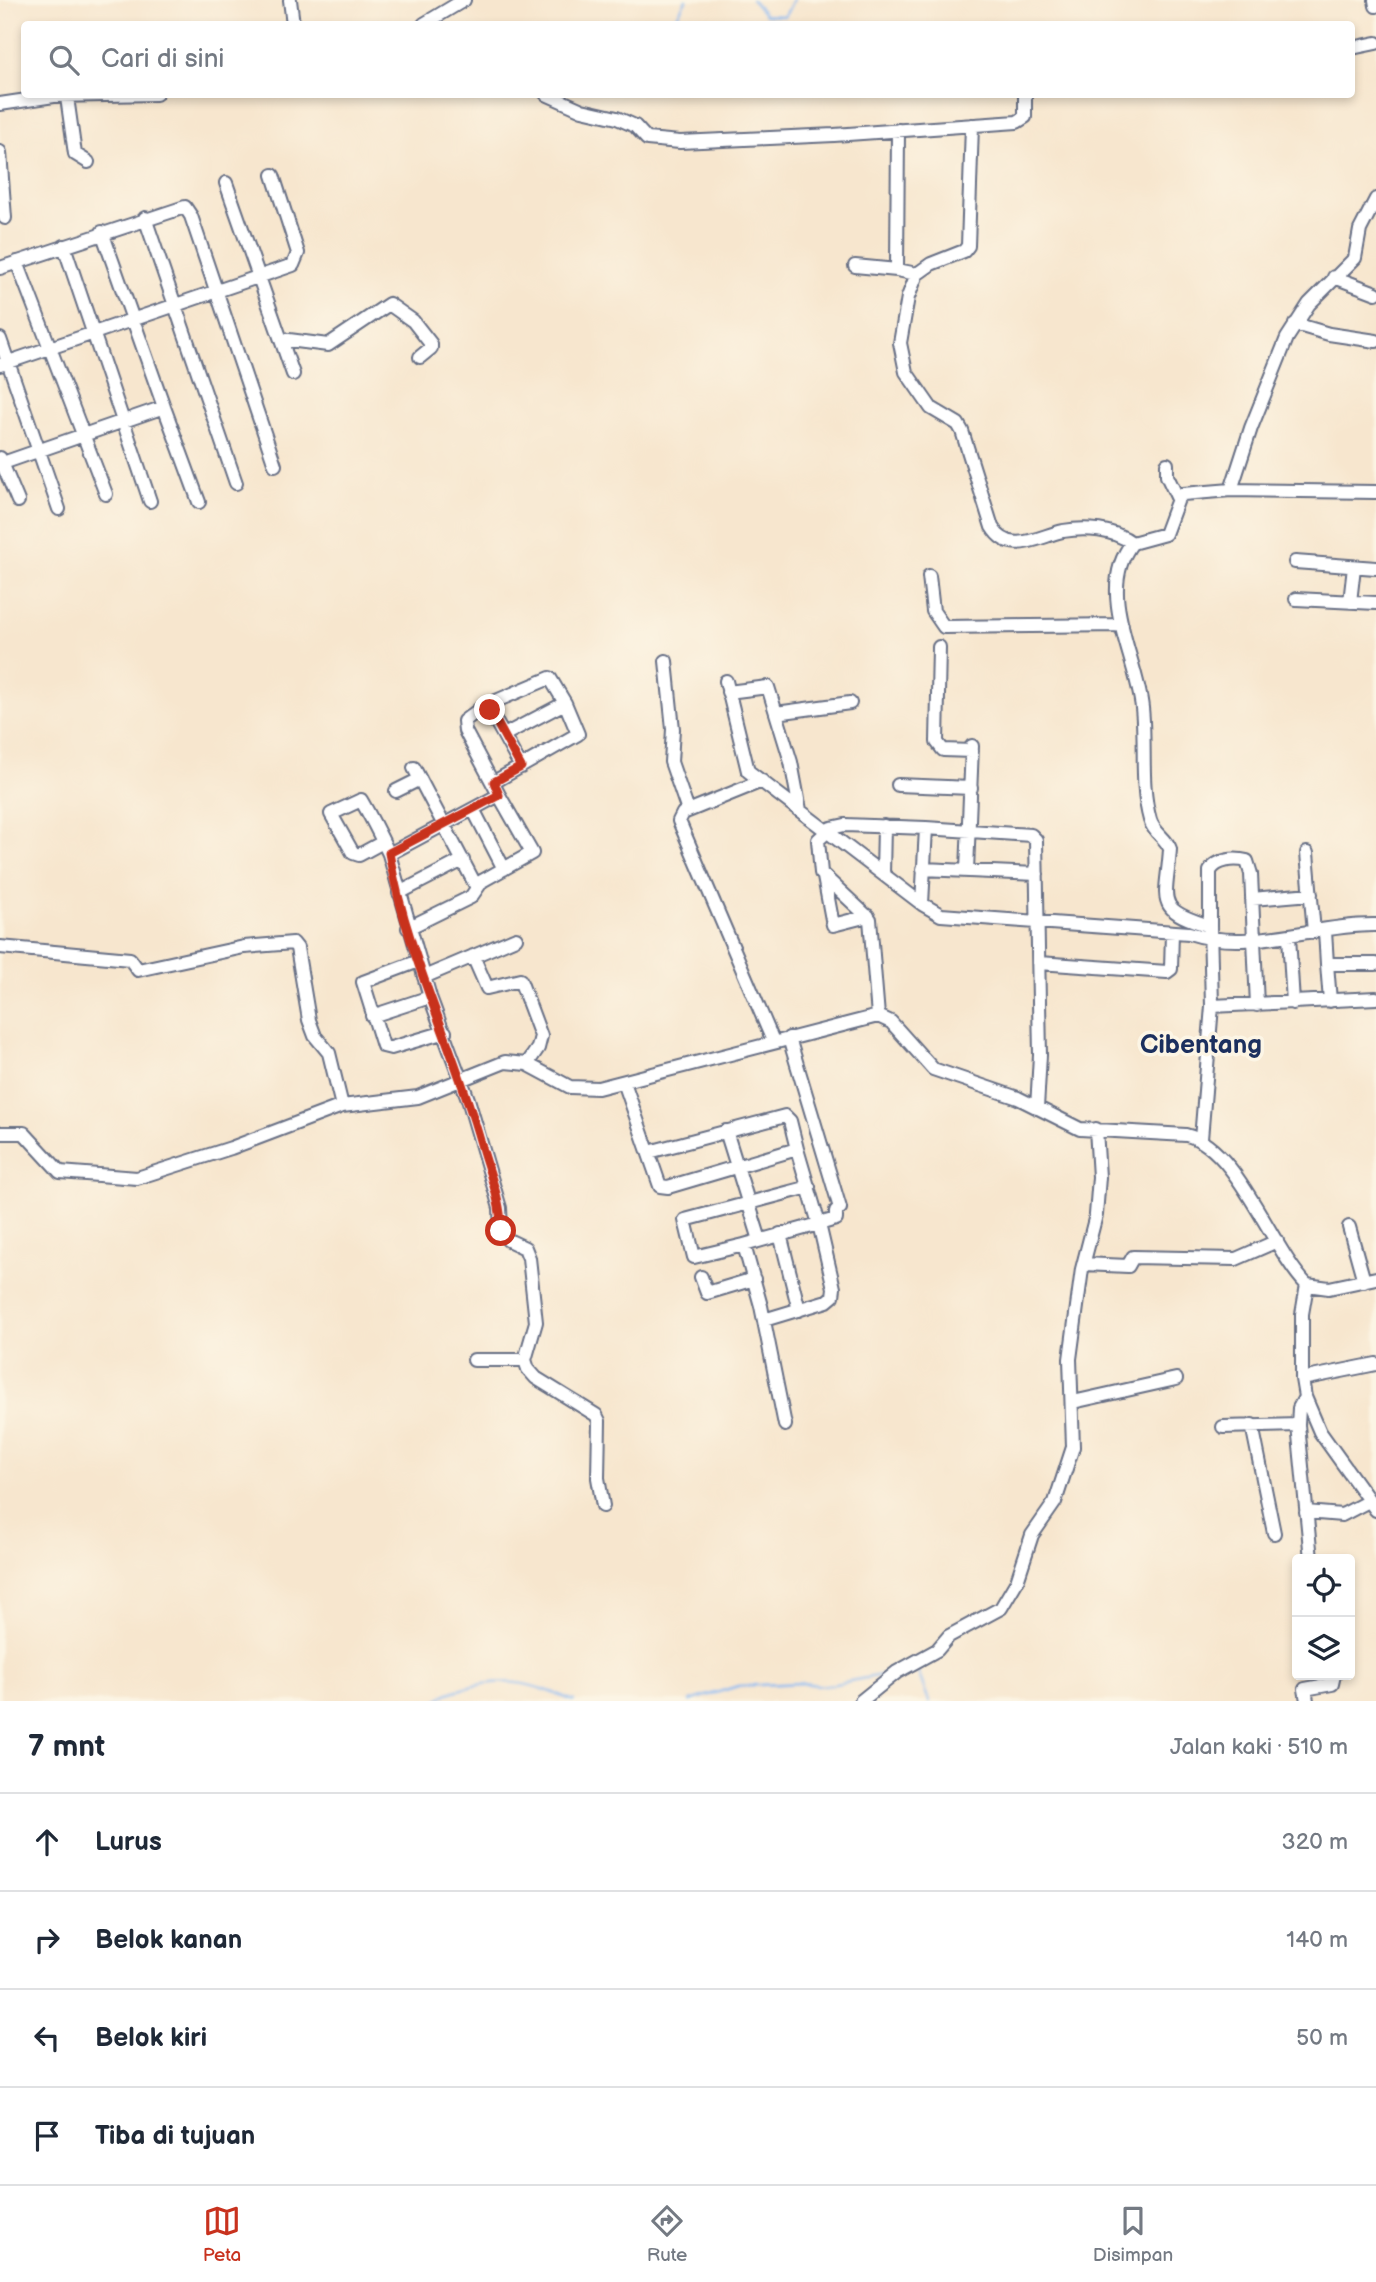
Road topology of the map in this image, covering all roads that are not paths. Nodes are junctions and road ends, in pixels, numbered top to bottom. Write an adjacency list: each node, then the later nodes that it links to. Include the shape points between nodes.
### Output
1 (290, 0): 5 (street)
2 (464, 0): 6 (street)
3 (1375, 0): 4 (street)
4 (1376, 6)
5 (293, 21)
6 (429, 21)
7 (1376, 43): 8 (street)
8 (1355, 47)
9 (36, 98): 13 (street)
10 (67, 98): 17 (street, via 75,154)
11 (555, 98): 15 (street, via 617,118 656,141)
12 (1025, 98): 14 (street, via 1021,120)
13 (0, 104)
14 (972, 125): 15 (street); 30 (street, via 968,246)
15 (898, 130): 29 (street)
16 (0, 152): 21 (street)
17 (88, 162)
18 (273, 175): 31 (street, via 298,257 293,265)
19 (226, 183): 31 (street)
20 (1376, 199): 23 (street)
21 (5, 218)
22 (145, 218): 24 (street); 33 (street, via 180,207 188,210); 35 (street)
23 (1370, 224): 32 (street, via 1355,258)
24 (102, 232): 25 (street); 36 (street)
25 (64, 246): 26 (street); 38 (street)
26 (18, 262): 28 (street); 42 (street)
27 (855, 266): 29 (street)
28 (0, 268)
29 (897, 270): 30 (street)
30 (917, 274): 62 (street, via 900,343 903,362 931,408 962,431 995,532 1010,541 1030,543 1067,530 1108,531)
31 (258, 277): 33 (street); 40 (street)
32 (1334, 277): 34 (street); 37 (street)
33 (216, 291): 35 (street); 51 (street)
34 (1376, 292)
35 (175, 305): 36 (street); 53 (street)
36 (133, 320): 38 (street); 46 (street)
37 (1295, 324): 41 (street); 54 (street, via 1251,428)
38 (94, 333): 42 (street); 47 (street)
39 (0, 339): 44 (street)
40 (281, 340): 43 (street, via 328,345 389,304 413,321 431,344); 45 (street)
41 (1376, 341)
42 (51, 347): 44 (street); 48 (street)
43 (420, 357)
44 (4, 363): 49 (street)
45 (293, 374)
46 (164, 407): 47 (street); 60 (street)
47 (124, 422): 48 (street); 59 (street)
48 (83, 435): 49 (street); 56 (street)
49 (38, 451): 50 (street); 61 (street)
50 (1, 462): 58 (street)
51 (275, 464)
52 (1167, 464): 57 (street, via 1167,476)
53 (236, 483)
54 (1231, 490): 55 (street); 57 (street, via 1187,493)
55 (1376, 492)
56 (106, 494)
57 (1178, 499): 62 (street, via 1165,534)
58 (18, 501)
59 (150, 501)
60 (199, 502)
61 (59, 509)
62 (1132, 543): 70 (street, via 1119,570)
63 (1295, 562): 64 (street)
64 (1354, 567): 65 (street); 68 (street)
65 (1376, 568)
66 (929, 576): 70 (street, via 933,611 944,627)
67 (1296, 599): 68 (street)
68 (1350, 602): 69 (street)
69 (1376, 604)
70 (1122, 625): 110 (street, via 1142,708 1147,810 1154,832 1170,849 1166,903 1171,911)
71 (939, 647): 82 (street, via 937,742 943,750 972,748)
72 (666, 661): 87 (street, via 673,729 671,762)
73 (565, 703): 75 (street, via 553,680 546,677 496,701); 77 (street); 78 (street, via 578,734)
74 (850, 703): 76 (street)
75 (489, 709): 77 (street); 80 (street, via 481,708 463,724)
76 (776, 713): 79 (street, via 766,686 727,686 747,768); 86 (street)
77 (504, 735): 78 (street)
78 (521, 767): 80 (street)
79 (762, 781): 86 (street); 87 (street)
80 (494, 782): 84 (street)
81 (898, 785): 82 (street)
82 (971, 788): 92 (street)
83 (396, 791): 88 (street, via 417,773)
84 (499, 795): 85 (street); 96 (street, via 532,853)
85 (472, 809): 88 (street); 96 (street)
86 (800, 810): 91 (street)
87 (688, 811): 135 (street, via 679,818 684,834)
88 (444, 824): 93 (street); 95 (street)
89 (884, 826): 90 (street); 91 (street, via 845,825); 99 (street)
90 (926, 828): 92 (street); 97 (street)
91 (827, 831): 99 (street); 101 (street, via 816,847)
92 (968, 831): 98 (street); 100 (street, via 1031,835 1037,841)
93 (386, 848): 93 (street, via 359,799 331,814 353,853); 103 (street)
94 (1307, 853): 104 (street)
95 (463, 860): 102 (street); 103 (street)
96 (504, 869): 102 (street)
97 (923, 869): 98 (street); 106 (street)
98 (967, 871): 100 (street)
99 (883, 874): 106 (street)
100 (1037, 874): 108 (street)
101 (824, 877): 107 (street); 107 (street, via 833,925)
102 (476, 886): 111 (street, via 471,897)
103 (398, 893): 111 (street)
104 (1311, 894): 105 (street); 112 (street)
105 (1252, 899): 110 (street, via 1247,861 1225,860 1213,866); 116 (street)
106 (922, 904): 108 (street, via 941,915)
107 (868, 916): 132 (street)
108 (1037, 923): 113 (street); 121 (street)
109 (1376, 925): 112 (street)
110 (1210, 926): 117 (street)
111 (408, 928): 120 (street)
112 (1320, 931): 114 (street); 122 (street)
113 (1172, 932): 117 (street); 121 (street, via 1171,969 1167,972)
114 (1289, 936): 116 (street); 128 (street)
115 (516, 938): 119 (street)
116 (1253, 938): 117 (street); 129 (street)
117 (1209, 940): 130 (street)
118 (0, 947): 139 (street, via 130,960 138,970 244,947 293,943 310,1025 329,1053)
119 (473, 956): 124 (street); 136 (street, via 487,988 520,980 541,1036)
120 (419, 961): 124 (street); 131 (street, via 363,982)
121 (1039, 963): 140 (street)
122 (1327, 964): 123 (street); 127 (street)
123 (1376, 964)
124 (424, 976): 125 (street)
125 (430, 997): 131 (street); 133 (street)
126 (1376, 998): 127 (street)
127 (1330, 1001): 128 (street)
128 (1293, 1003): 129 (street)
129 (1256, 1005): 130 (street)
130 (1212, 1006): 144 (street)
131 (372, 1016): 133 (street, via 383,1045 389,1048)
132 (878, 1016): 134 (street); 140 (street, via 891,1022 933,1069)
133 (445, 1032): 137 (street)
134 (789, 1038): 135 (street); 150 (street, via 840,1208 836,1219)
135 (773, 1041): 138 (street)
136 (527, 1063): 137 (street, via 505,1062); 138 (street, via 570,1087 598,1088)
137 (462, 1080): 139 (street, via 418,1097); 164 (street, via 500,1208 501,1231 525,1248 533,1273 536,1322)
138 (624, 1082): 146 (street)
139 (342, 1106): 143 (street, via 231,1148 126,1179 60,1172 24,1133)
140 (1037, 1108): 141 (street, via 1072,1126)
141 (1096, 1129): 144 (street); 156 (street, via 1096,1215)
142 (726, 1131): 145 (street, via 785,1116); 146 (street); 147 (street)
143 (0, 1133)
144 (1201, 1139): 154 (street, via 1237,1178)
145 (797, 1149): 147 (street); 148 (street)
146 (649, 1152): 147 (street, via 655,1178 665,1187)
147 (736, 1166): 149 (street)
148 (809, 1187): 149 (street); 150 (street)
149 (748, 1202): 153 (street); 155 (street, via 687,1218 685,1223 694,1257)
150 (819, 1224): 152 (street); 161 (street, via 833,1296)
151 (1349, 1227): 159 (street)
152 (780, 1234): 153 (street); 161 (street)
153 (760, 1240): 155 (street)
154 (1277, 1241): 156 (street, via 1236,1259 1141,1255 1133,1257 1128,1266); 160 (street)
155 (744, 1245): 158 (street)
156 (1084, 1264): 169 (street, via 1070,1359)
157 (701, 1278): 158 (street, via 703,1290 711,1293)
158 (754, 1279): 162 (street)
159 (1370, 1280): 160 (street, via 1329,1288)
160 (1307, 1285): 167 (street, via 1302,1305)
161 (799, 1310): 162 (street)
162 (764, 1320): 170 (street)
163 (474, 1360): 164 (street)
164 (525, 1360): 174 (street, via 536,1378 596,1415)
165 (1376, 1364): 167 (street)
166 (1176, 1379): 169 (street)
167 (1302, 1379): 168 (street)
168 (1306, 1397): 172 (street, via 1298,1408); 175 (street, via 1320,1432)
169 (1073, 1402): 180 (street, via 1073,1447 1067,1471 1055,1502 1032,1535 1009,1597 989,1617 948,1636 937,1650 897,1672)
170 (785, 1425)
171 (1252, 1425): 172 (street); 173 (street); 177 (street)
172 (1298, 1425): 176 (street)
173 (1223, 1427)
174 (603, 1506)
175 (1372, 1506): 176 (street, via 1342,1515)
176 (1306, 1511): 178 (street)
177 (1274, 1533)
178 (1310, 1554)
179 (1333, 1680): 181 (street, via 1332,1684 1306,1689)
180 (861, 1701)
181 (1307, 1701)

